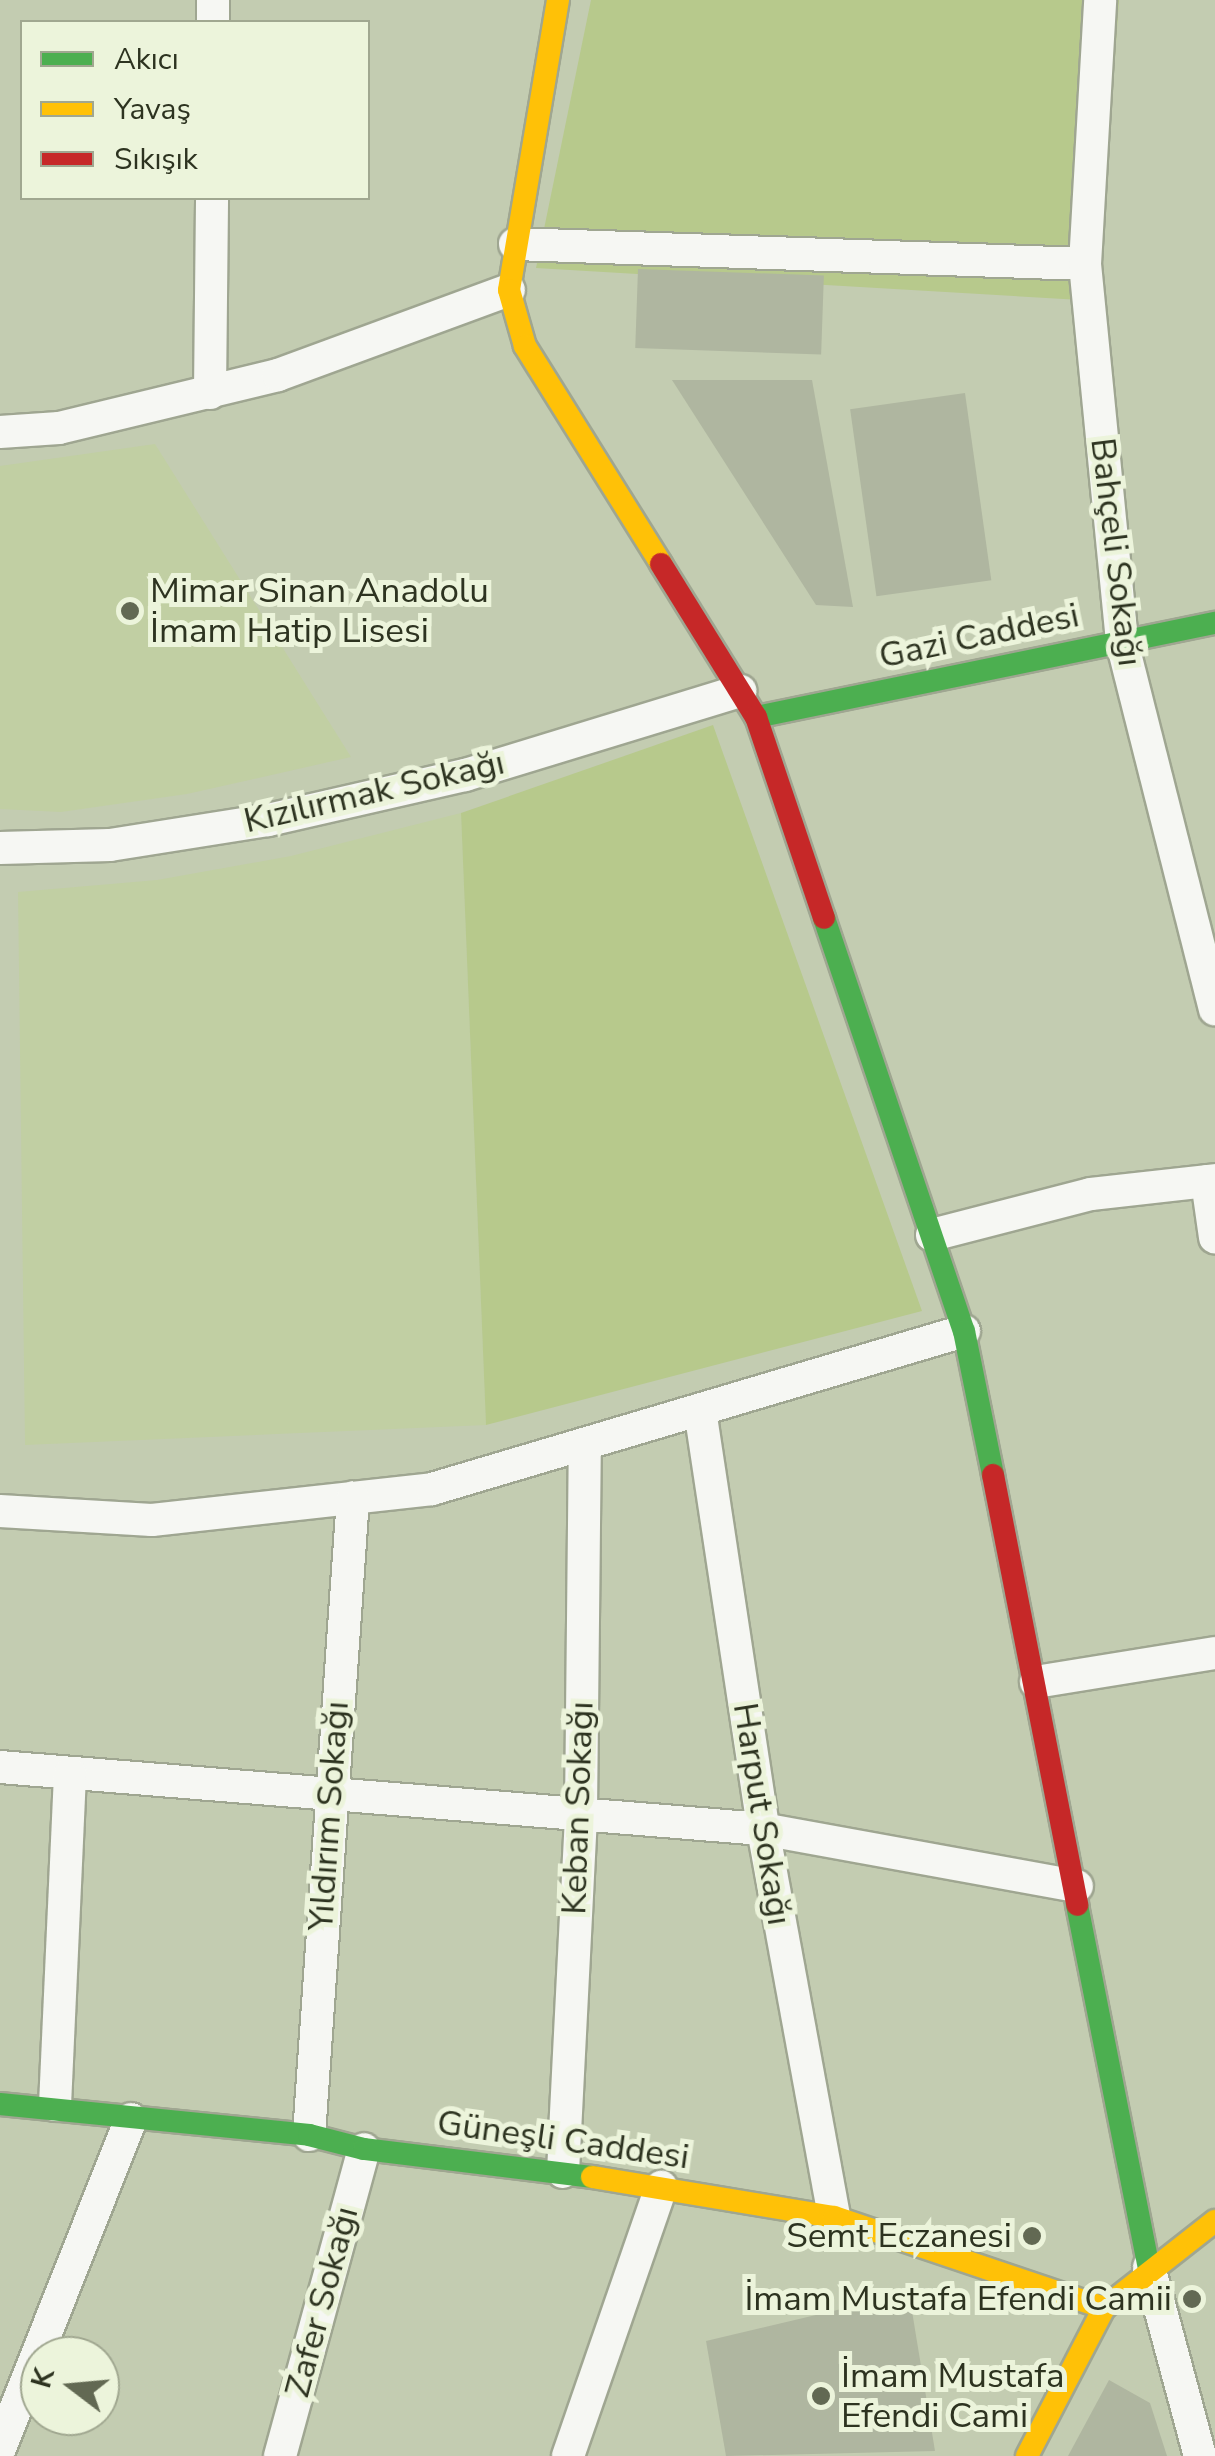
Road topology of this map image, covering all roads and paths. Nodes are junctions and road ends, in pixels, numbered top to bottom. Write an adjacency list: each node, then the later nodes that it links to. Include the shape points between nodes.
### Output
1 (558, 0): 4 (street)
2 (1100, 0): 5 (street, Bahçeli Sokağı)
3 (212, 200): 7 (street)
4 (515, 244): 5 (street); 6 (street)
5 (1085, 264): 10 (street, Bahçeli Sokağı)
6 (508, 290): 7 (street); 11 (street, via 525,346)
7 (210, 393): 8 (street, via 59,428)
8 (0, 432)
9 (1215, 623): 10 (street, Gazi Caddesi)
10 (1122, 642): 11 (street, Gazi Caddesi); 13 (street, Bahçeli Sokağı)
11 (748, 704): 12 (street, Kızılırmak Sokağı, via 268,820 110,845); 15 (street)
12 (0, 848)
13 (1215, 1009)
14 (1211, 1180): 15 (street, via 1091,1194); 16 (street)
15 (932, 1235): 17 (street)
16 (1215, 1237)
17 (964, 1331): 18 (street); 23 (street)
18 (700, 1410): 19 (street); 28 (street, Harput Sokağı)
19 (584, 1444): 20 (street, via 432,1489); 27 (street, Keban Sokağı)
20 (353, 1498): 21 (street, via 152,1520); 26 (street, Yıldırım Sokağı)
21 (0, 1510)
22 (1215, 1653): 23 (street)
23 (1036, 1682): 29 (street)
24 (0, 1766): 25 (street)
25 (70, 1772): 26 (street); 31 (street)
26 (329, 1789): 27 (street); 33 (street, Yıldırım Sokağı)
27 (581, 1810): 28 (street); 35 (street, Keban Sokağı)
28 (763, 1829): 29 (street); 37 (street, Harput Sokağı)
29 (1077, 1886): 39 (street)
30 (0, 2104): 31 (street, Güneşli Caddesi)
31 (55, 2105): 32 (street, Güneşli Caddesi)
32 (130, 2119): 33 (street, Güneşli Caddesi); 41 (street)
33 (309, 2135): 34 (street, Güneşli Caddesi)
34 (364, 2149): 35 (street, Güneşli Caddesi); 42 (street, Zafer Sokağı)
35 (562, 2172): 36 (street, Güneşli Caddesi)
36 (662, 2187): 37 (street, Güneşli Caddesi); 43 (street)
37 (834, 2217): 40 (street, Güneşli Caddesi)
38 (1215, 2221): 39 (street)
39 (1149, 2267): 40 (street); 45 (street)
40 (1104, 2308): 44 (street)
41 (0, 2448)
42 (280, 2456)
43 (568, 2456)
44 (1027, 2456)
45 (1200, 2456)

